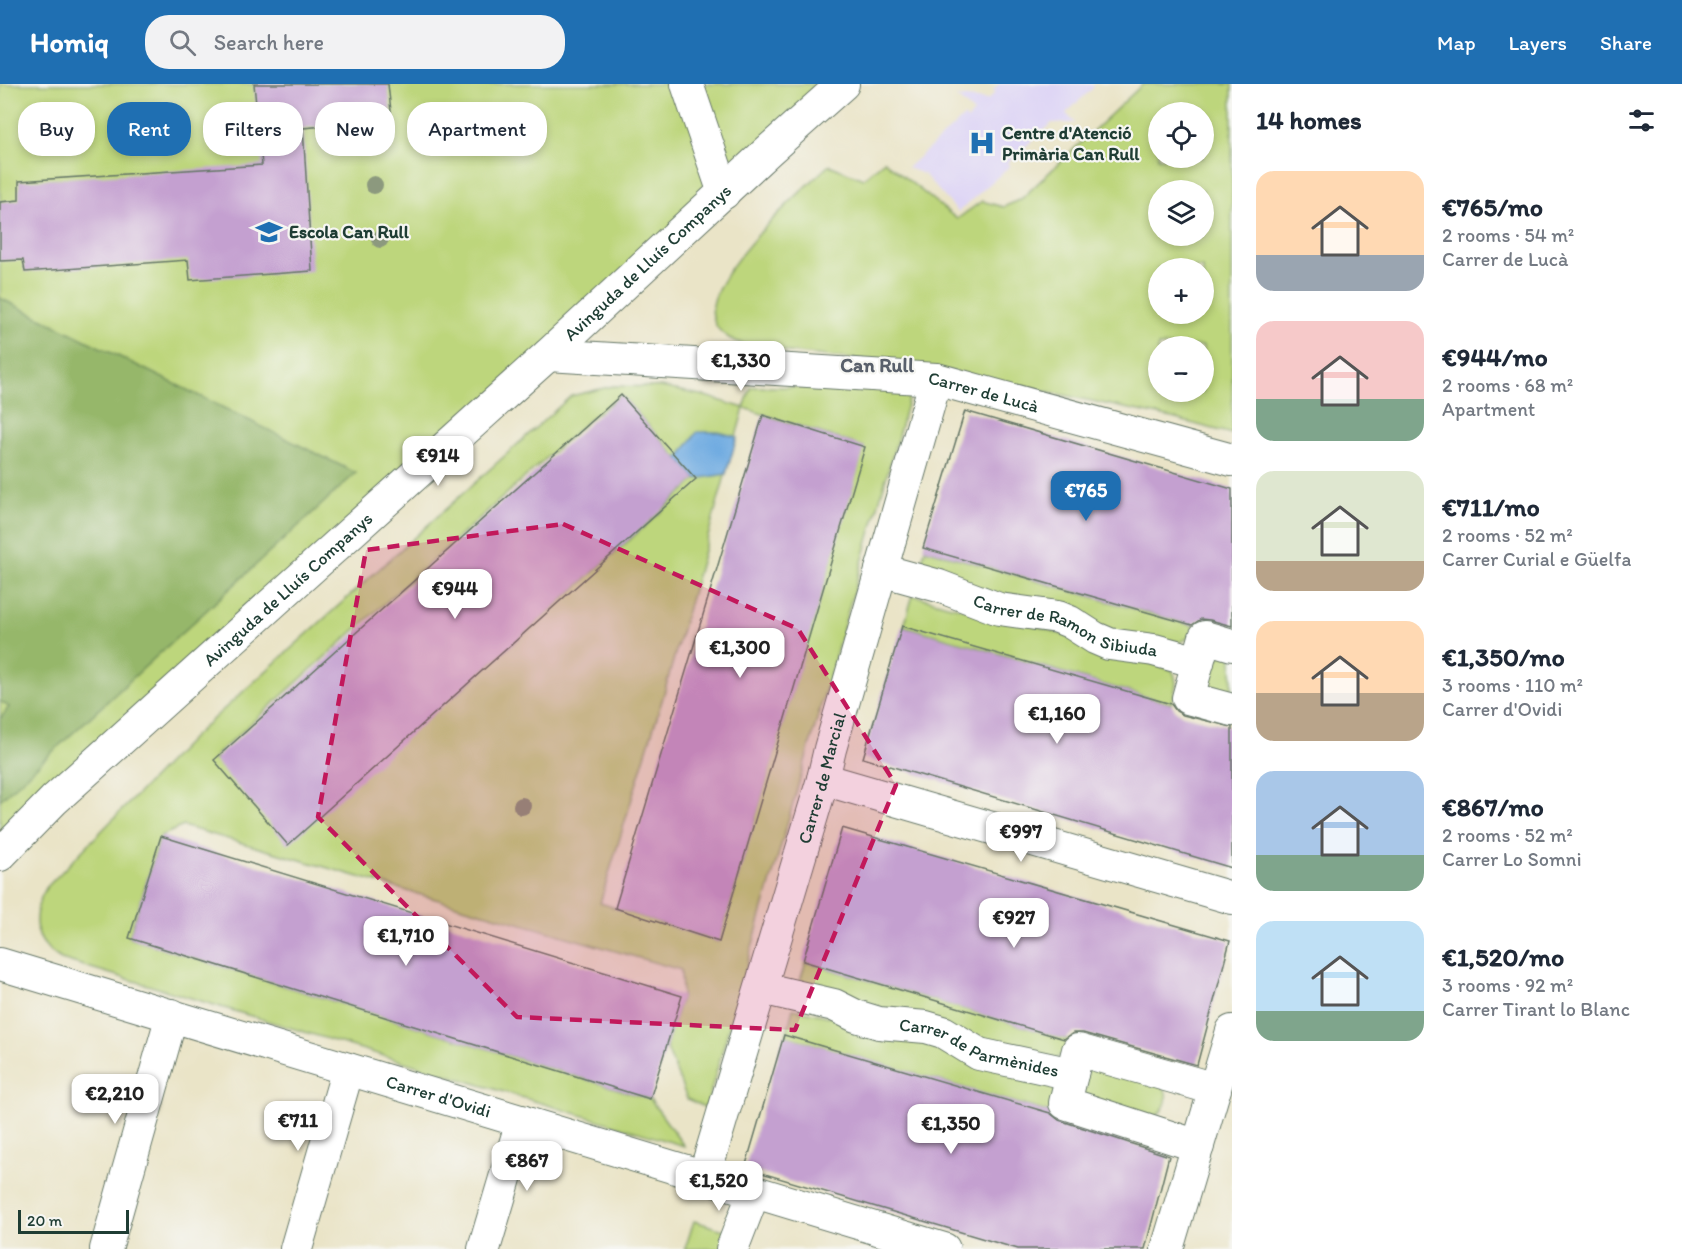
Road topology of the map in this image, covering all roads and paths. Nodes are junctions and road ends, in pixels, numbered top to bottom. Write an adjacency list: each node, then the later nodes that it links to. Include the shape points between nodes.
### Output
1 (687, 84): 3 (street)
2 (843, 84): 3 (street, Avinguda de Lluís Companys)
3 (724, 193): 4 (street, Avinguda de Lluís Companys)
4 (548, 355): 5 (street, Carrer de Lucà); 12 (street, Avinguda de Lluís Companys, via 54,800)
5 (936, 379): 6 (street, Carrer de Lucà); 7 (street, Carrer de Marcial)
6 (1232, 460)
7 (881, 570): 9 (street, Carrer de Ramon Sibiuda, via 939,586 999,609 1058,617 1109,644 1154,650); 11 (street, Carrer de Marcial)
8 (1232, 645): 9 (street, via 1206,637)
9 (1198, 662): 10 (street, via 1188,698)
10 (1232, 710)
11 (823, 779): 13 (street); 15 (street, Carrer de Marcial)
12 (0, 855)
13 (1232, 898)
14 (0, 964): 16 (street, Carrer d'Ovidi)
15 (761, 988): 19 (street, Carrer de Parmènides, via 834,1005 879,1023 926,1027 943,1032 979,1054); 23 (street, Carrer de Marcial)
16 (172, 1015): 18 (street, Carrer d'Ovidi); 26 (street)
17 (1232, 1031): 20 (street)
18 (348, 1069): 21 (street, Carrer d'Ovidi); 27 (street)
19 (1072, 1074): 20 (street, Carrer de Parmènides, via 1078,1050); 22 (street, via 1065,1103)
20 (1215, 1089): 22 (street)
21 (522, 1121): 23 (street, Carrer d'Ovidi); 28 (street)
22 (1198, 1146): 30 (street)
23 (704, 1176): 24 (street, Carrer d'Ovidi)
24 (754, 1192): 25 (street, Carrer d'Ovidi); 29 (street)
25 (939, 1248)
26 (106, 1249)
27 (296, 1249)
28 (484, 1249)
29 (732, 1249)
30 (1167, 1249)

